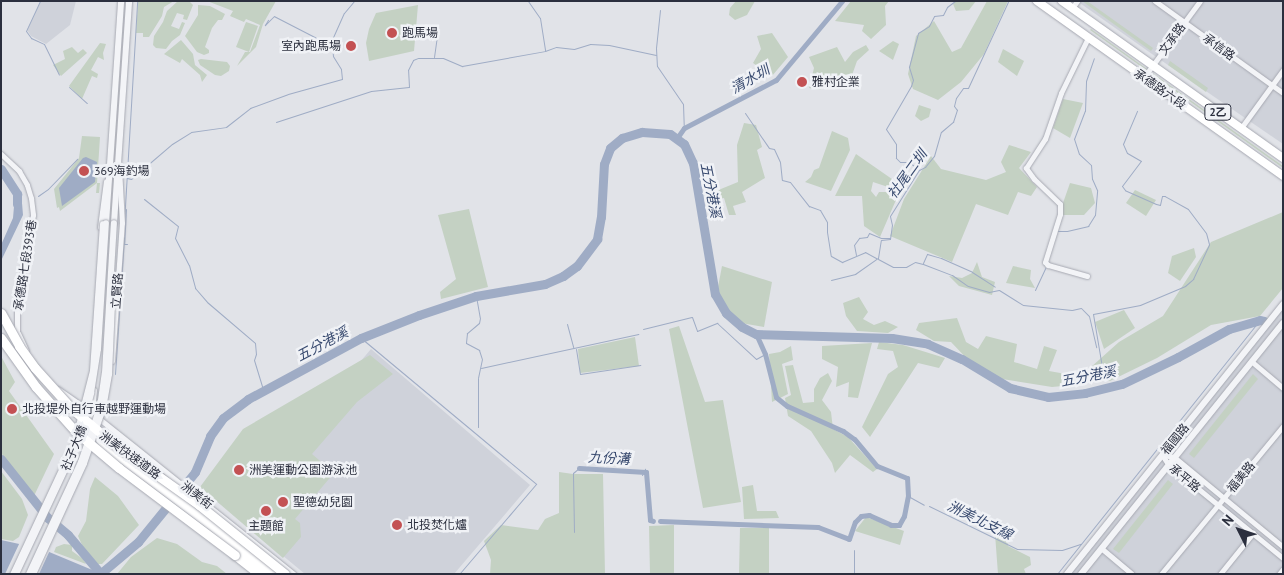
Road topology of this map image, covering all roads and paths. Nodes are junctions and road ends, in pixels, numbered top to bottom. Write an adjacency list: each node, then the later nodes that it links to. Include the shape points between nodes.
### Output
1 (121, 1): 16 (street, 立賢路)
2 (129, 1): 17 (street, 立賢路)
3 (1037, 1): 10 (main road, 承德路六段 / 2乙)
4 (1062, 1): 8 (main road, 承德路六段 / 2乙)
5 (1077, 1): 8 (street)
6 (1155, 1): 9 (street, 承信路)
7 (1200, 1): 9 (street, 文承路)
8 (1072, 8): 11 (main road, 承德路六段 / 2乙)
9 (1185, 22): 11 (street, 文承路); 14 (street, 承信路)
10 (1088, 38): 13 (main road, 承德路六段 / 2乙); 27 (street, via 1061,93 1045,139 1026,168 1060,204 1060,214 1045,262)
11 (1153, 66): 13 (street, 文承路); 18 (main road, 承德路六段 / 2乙)
12 (1283, 70): 14 (street)
13 (1144, 77): 23 (main road, 承德路六段 / 2乙)
14 (1272, 86): 15 (street, 承信路); 18 (street)
15 (1283, 93)
16 (114, 107): 17 (street); 21 (street, 立賢路)
17 (122, 107): 22 (street, 立賢路)
18 (1241, 128): 20 (main road, 承德路六段 / 2乙)
19 (1, 154): 36 (street, 承德路七段393巷, via 19,171 32,198 33,215 17,299 16,328 26,350 58,390)
20 (1283, 158)
21 (111, 161): 24 (street, 立賢路); 33 (street, 立賢路, via 100,222 90,357)
22 (118, 162): 25 (street, 立賢路); 34 (street, 立賢路, via 122,222)
23 (1283, 176)
24 (104, 223): 48 (street, bridge, via 94,348 85,405 69,452); 49 (street, 社子大橋, bridge, via 98,349 92,393 68,463)
25 (114, 223): 26 (street, 社子大橋, bridge)
26 (113, 259): 50 (street, 社子大橋, bridge, via 100,407 81,462); 51 (street, bridge, via 114,294 104,408 84,464)
27 (1087, 276)
28 (1283, 304): 38 (street, 福國路)
29 (1, 313): 54 (highway, 洲美快速道路, bridge, via 35,368 71,408)
30 (1283, 323): 32 (street, 福國路)
31 (1, 338): 52 (highway, 洲美快速道路, bridge, via 36,387 75,431)
32 (1251, 361): 35 (street); 39 (street, 福國路)
33 (95, 376): 34 (street); 36 (street, 立賢路)
34 (108, 379): 36 (street, 立賢路)
35 (1283, 388)
36 (95, 415): 53 (highway, via 100,433 116,455); 55 (street, 洲美街)
37 (1283, 426): 41 (street, 福美路)
38 (1162, 455): 39 (street, 承平路); 40 (street, 承平路); 56 (street, 福國路)
39 (1174, 457): 40 (street, 福國路); 41 (street, 承平路)
40 (1168, 464): 42 (street, 承平路); 45 (street, 福國路)
41 (1224, 498): 42 (street, 福美路); 44 (street, 承平路)
42 (1218, 505): 43 (street, 承平路); 59 (street, 福美路)
43 (1253, 533): 46 (street, 承平路); 60 (street)
44 (1283, 547)
45 (1101, 548): 57 (street, 福國路); 58 (street)
46 (1283, 558)
47 (1283, 568): 61 (street)
48 (12, 574)
49 (16, 574)
50 (29, 574)
51 (33, 574)
52 (259, 574)
53 (272, 574)
54 (285, 574)
55 (294, 574)
56 (1067, 574)
57 (1081, 574)
58 (1132, 574)
59 (1161, 574)
60 (1220, 574)
61 (1278, 574)

